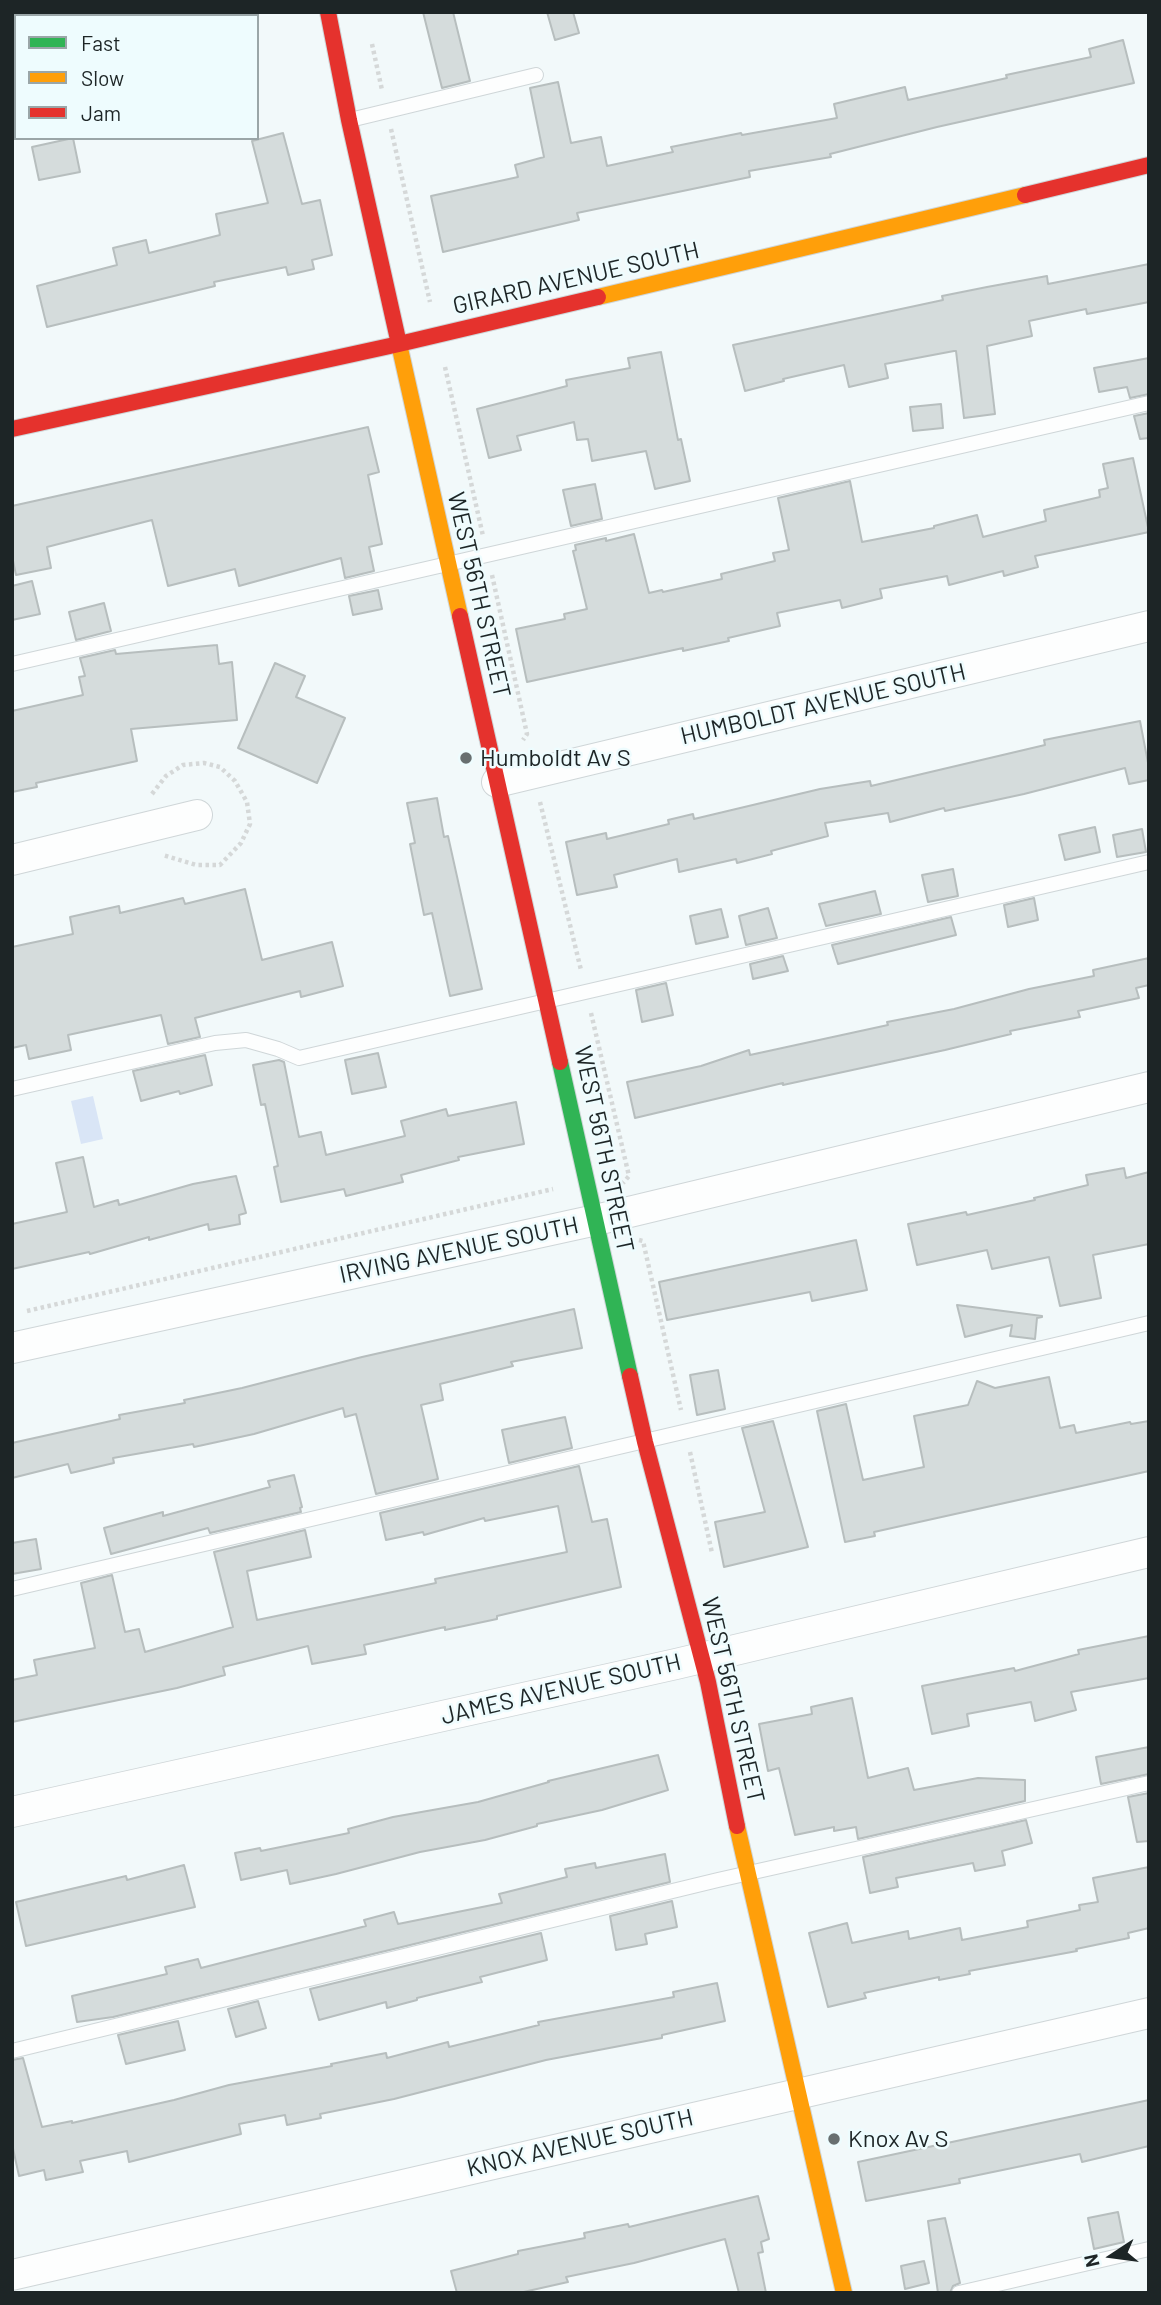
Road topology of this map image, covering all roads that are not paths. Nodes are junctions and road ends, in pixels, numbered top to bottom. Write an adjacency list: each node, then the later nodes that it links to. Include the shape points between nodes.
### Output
1 (328, 12): 3 (street, WEST 56TH STREET)
2 (536, 75): 3 (lane)
3 (349, 120): 5 (street, WEST 56TH STREET)
4 (1149, 165): 5 (street, GIRARD AVENUE SOUTH)
5 (399, 344): 7 (street, GIRARD AVENUE SOUTH); 8 (street, WEST 56TH STREET)
6 (1149, 403): 8 (lane)
7 (12, 429)
8 (449, 564): 10 (lane); 11 (street, WEST 56TH STREET)
9 (1149, 626): 11 (street, HUMBOLDT AVENUE SOUTH)
10 (12, 664)
11 (497, 782): 15 (street, WEST 56TH STREET)
12 (197, 816): 13 (street)
13 (12, 860)
14 (1149, 862): 15 (lane)
15 (548, 1000): 17 (lane, via 299,1058 246,1040 215,1043); 18 (street, WEST 56TH STREET)
16 (1149, 1087): 18 (street, IRVING AVENUE SOUTH)
17 (12, 1089)
18 (596, 1220): 20 (street, IRVING AVENUE SOUTH); 21 (street, WEST 56TH STREET)
19 (1149, 1323): 21 (lane)
20 (12, 1348)
21 (645, 1442): 23 (lane); 24 (street, WEST 56TH STREET)
22 (1149, 1552): 24 (street, JAMES AVENUE SOUTH)
23 (12, 1589)
24 (702, 1657): 26 (street, JAMES AVENUE SOUTH); 27 (street, WEST 56TH STREET)
25 (1149, 1783): 27 (lane)
26 (12, 1812)
27 (747, 1874): 29 (lane); 30 (street, WEST 56TH STREET)
28 (1149, 2013): 30 (street, KNOX AVENUE SOUTH)
29 (12, 2050)
30 (797, 2094): 32 (street, KNOX AVENUE SOUTH); 33 (street, WEST 56TH STREET)
31 (1149, 2249): 34 (lane)
32 (12, 2275)
33 (844, 2293)
34 (960, 2293)

